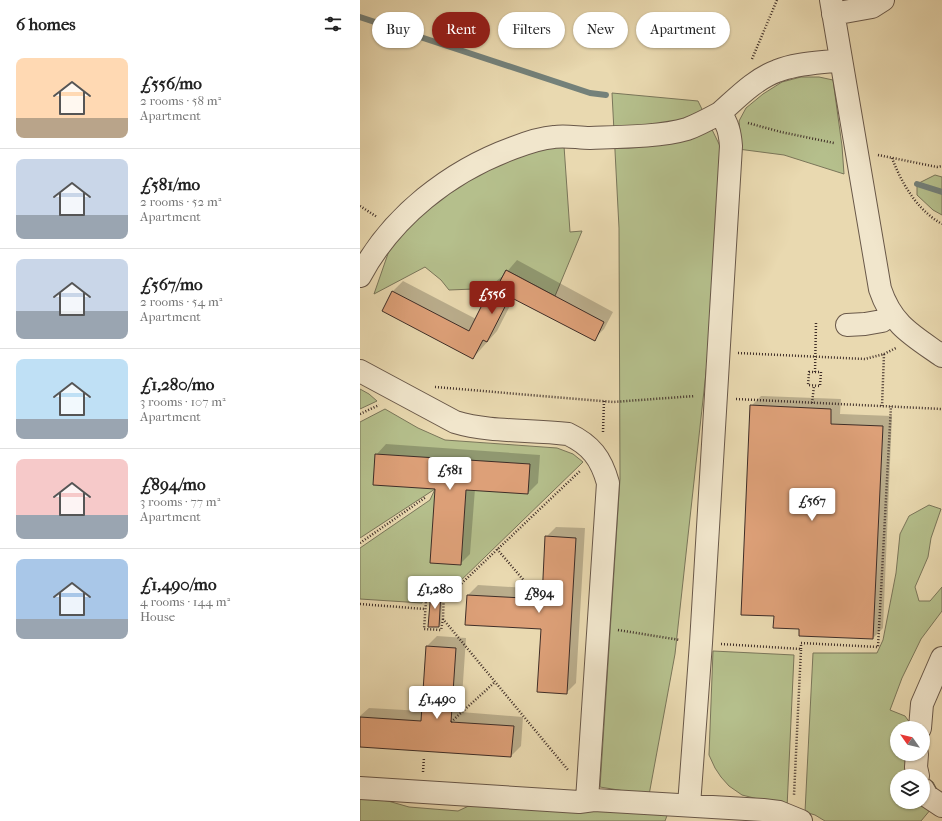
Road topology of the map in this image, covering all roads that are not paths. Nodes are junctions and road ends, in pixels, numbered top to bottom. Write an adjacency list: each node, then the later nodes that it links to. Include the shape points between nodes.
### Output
1 (883, 0): 2 (lane, via 872,7)
2 (832, 7): 3 (lane)
3 (841, 60): 4 (lane, via 776,71 761,79); 6 (lane, via 880,289)
4 (723, 118): 5 (lane, via 687,129 662,133 590,138 554,137 533,141 491,156 422,200 385,237); 15 (lane, via 730,135 731,146 717,398)
5 (360, 276)
6 (891, 314): 7 (lane, via 882,321); 8 (lane, via 906,331)
7 (847, 325)
8 (942, 356)
9 (360, 371): 14 (lane, via 466,426 568,434 590,448 604,469 608,483)
10 (942, 659): 11 (lane, via 922,704)
11 (921, 721)
12 (360, 788): 14 (lane, via 579,802)
13 (930, 798): 16 (lane)
14 (587, 800): 15 (lane)
15 (689, 805): 17 (lane, via 779,812)
16 (942, 806)
17 (796, 819)

